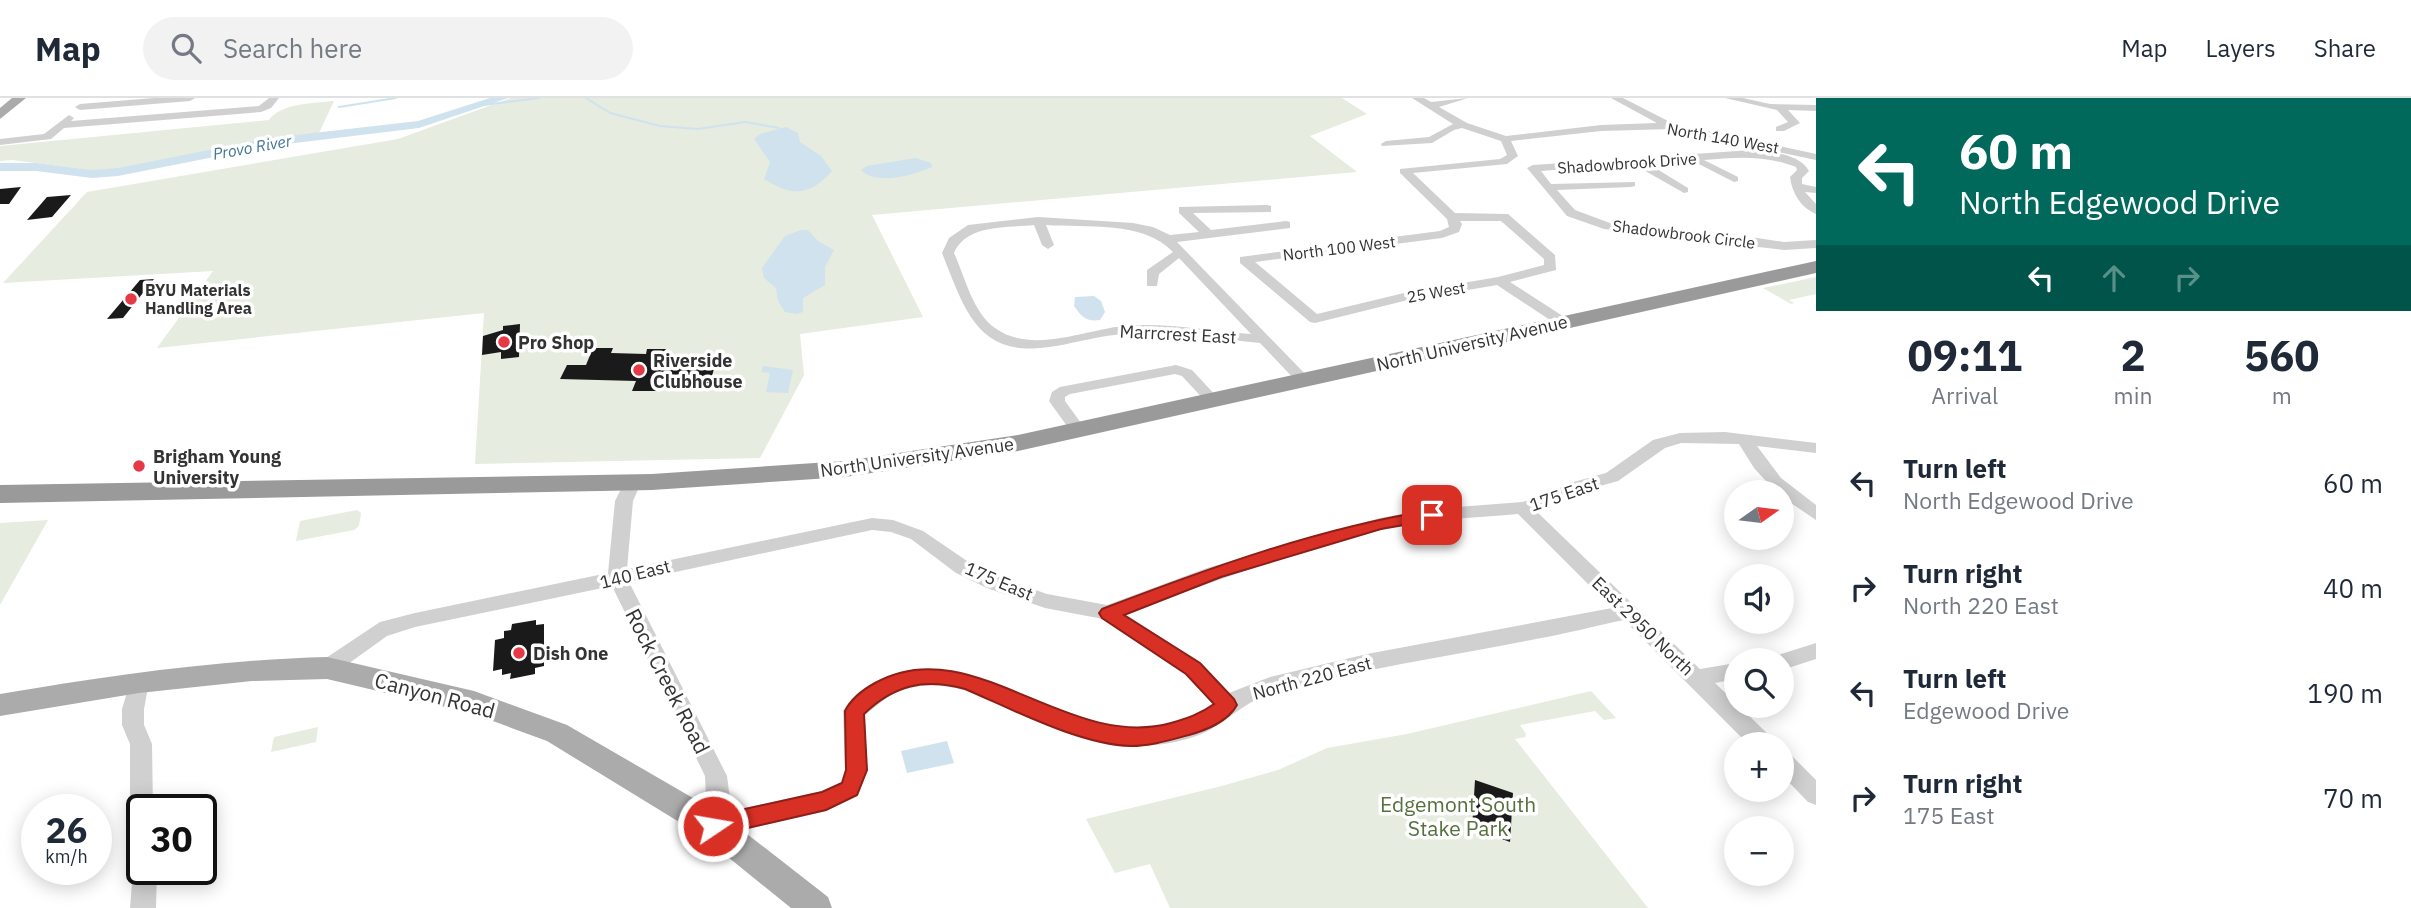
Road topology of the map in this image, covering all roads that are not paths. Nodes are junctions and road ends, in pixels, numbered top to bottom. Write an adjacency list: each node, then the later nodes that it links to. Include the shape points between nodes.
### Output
1 (20, 98): 17 (main road)
2 (89, 98): 13 (street)
3 (190, 98): 10 (street)
4 (229, 98): 16 (street)
5 (274, 98): 16 (street, via 264,108)
6 (1417, 98): 12 (street)
7 (1463, 98): 12 (street)
8 (1616, 98): 22 (street)
9 (1730, 98): 14 (street)
10 (183, 99): 11 (street); 18 (street)
11 (133, 103): 13 (street); 19 (street)
12 (1428, 106): 21 (street)
13 (80, 107): 20 (street)
14 (1780, 108): 15 (street); 23 (street, via 1795,123)
15 (1816, 108)
16 (219, 112): 18 (street)
17 (0, 115)
18 (169, 116): 19 (street)
19 (117, 121): 20 (street)
20 (62, 125): 25 (street, via 44,138)
21 (1463, 125): 24 (street); 26 (street, via 1432,140)
22 (1671, 126): 24 (street, North 140 West); 28 (street, North 140 West)
23 (1780, 129)
24 (1504, 139): 39 (street, via 1513,156 1509,160 1404,171)
25 (0, 142)
26 (1386, 144)
27 (1691, 157): 29 (street, Shadowbrook Drive); 31 (street); 34 (street, Shadowbrook Drive, via 1752,153 1785,159 1802,167 1796,177)
28 (1816, 157)
29 (1638, 163): 30 (street, Shadowbrook Drive); 35 (street)
30 (1533, 168): 33 (street, Shadowbrook Circle)
31 (1734, 179)
32 (1631, 184): 33 (street)
33 (1549, 187): 45 (street, Shadowbrook Circle, via 1566,210 1600,223 1779,247)
34 (1798, 187): 36 (street); 38 (street, via 1799,194)
35 (1684, 190)
36 (1816, 190)
37 (1267, 209): 42 (street, via 1185,211)
38 (1816, 210)
39 (1451, 217): 48 (street, 25 West, via 1504,217 1552,262 1545,271); 50 (street, North 100 West, via 1455,229 1432,235 1245,260)
40 (1038, 221): 43 (street, via 1133,226); 44 (street); 52 (street, Marrcrest East, via 972,228 953,241 948,254 980,322 991,332 1030,344 1117,330)
41 (1286, 225): 42 (street)
42 (1208, 234): 43 (street)
43 (1168, 239): 46 (street)
44 (1048, 244)
45 (1816, 244)
46 (1182, 254): 49 (street, via 1152,273); 52 (street)
47 (1816, 267): 51 (highway, North University Avenue)
48 (1499, 281): 50 (street, 25 West); 51 (street)
49 (1152, 283)
50 (1315, 318)
51 (1564, 323): 53 (highway, North University Avenue)
52 (1263, 339): 53 (street)
53 (1304, 381): 54 (highway, North University Avenue)
54 (1213, 401): 55 (highway, North University Avenue); 55 (street, Marrcrest East, via 1187,373 1176,369 1065,390 1057,395 1057,401)
55 (1078, 430): 58 (highway, North University Avenue, via 976,451 845,469)
56 (1745, 440): 57 (street, 175 East); 60 (street, 175 East, via 1690,438 1659,444 1612,477); 61 (street, via 1775,483)
57 (1816, 448)
58 (632, 483): 59 (highway, North University Avenue); 63 (street, via 624,501)
59 (0, 494)
60 (1522, 508): 64 (street, East 2950 North); 65 (street, 175 East, via 1380,524 1214,573)
61 (1816, 514)
62 (948, 556): 63 (street, 140 East, via 917,535 872,524); 65 (street, 175 East, via 994,583 1045,601)
63 (617, 577): 68 (street, 140 East, via 380,630); 78 (street, Rock Creek Road, via 716,776)
64 (1628, 612): 70 (street, East 2950 North); 73 (street, North 220 East, via 1315,674 1248,693)
65 (1108, 613): 73 (street, via 1193,669)
66 (1816, 651): 67 (street)
67 (1794, 658)
68 (327, 668): 71 (main road, Canyon Road, via 252,670); 78 (main road, Canyon Road, via 474,702 558,733)
69 (1724, 673): 70 (street)
70 (1697, 678): 74 (street, East 2950 North)
71 (139, 682): 72 (main road, Canyon Road); 76 (street, via 133,725 141,744)
72 (0, 705)
73 (1227, 705): 78 (street, North 220 East, via 1205,722 1130,737 1088,731 968,682 915,677 891,683 855,711 856,770 850,789 826,801)
74 (1751, 732)
75 (1794, 773): 77 (street)
76 (141, 794)
77 (1816, 795)
78 (713, 826): 81 (main road, Canyon Road)
79 (144, 885): 80 (street)
80 (143, 908)
81 (816, 908)

